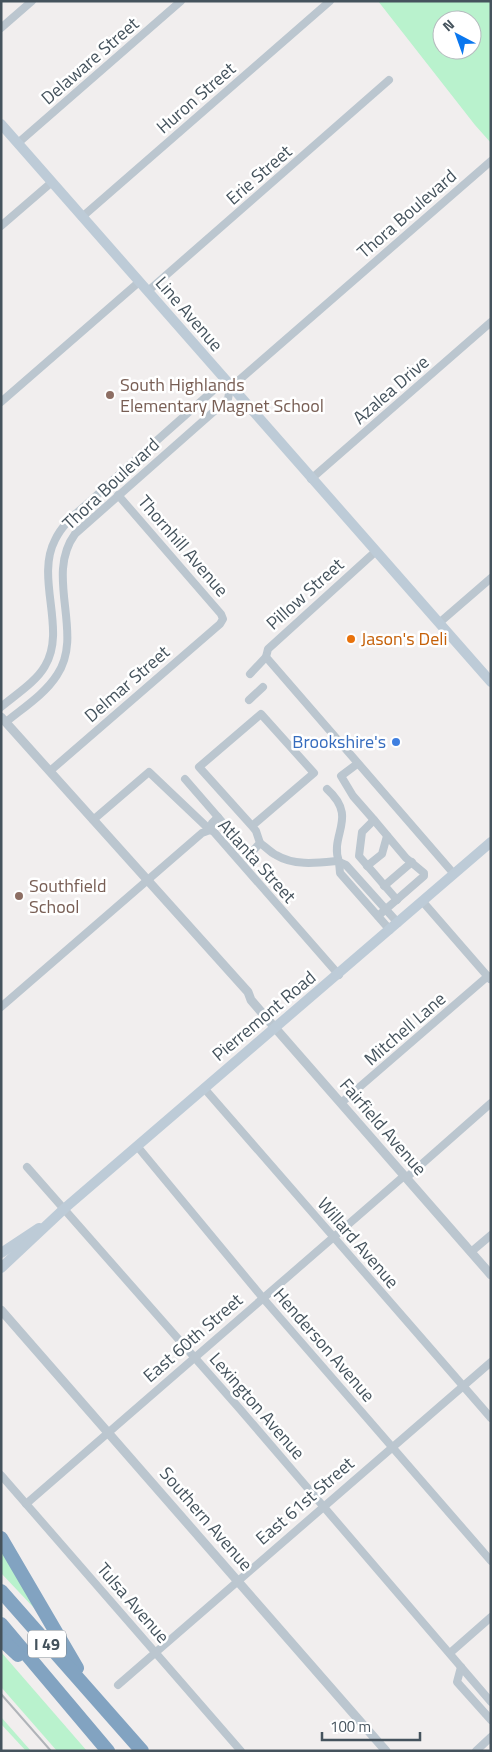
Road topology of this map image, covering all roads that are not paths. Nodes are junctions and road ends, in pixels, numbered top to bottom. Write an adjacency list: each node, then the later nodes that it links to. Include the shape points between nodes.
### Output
1 (32, 1): 4 (street)
2 (181, 1): 7 (street, Delaware Street)
3 (330, 1): 10 (street, Huron Street)
4 (1, 28)
5 (389, 80): 13 (street, Erie Street)
6 (1, 124): 7 (main road, Line Avenue)
7 (18, 143): 9 (main road, Line Avenue)
8 (491, 161): 15 (street, Thora Boulevard)
9 (52, 182): 10 (main road, Line Avenue); 11 (street)
10 (82, 217): 12 (main road, Line Avenue)
11 (1, 226)
12 (139, 282): 13 (main road, Line Avenue); 16 (street)
13 (148, 291): 15 (main road, Line Avenue)
14 (491, 322): 17 (street, Azalea Drive)
15 (230, 388): 17 (main road, Line Avenue); 18 (street, Thora Boulevard, via 228,399); 28 (street, Thora Boulevard, via 217,387 108,484 58,534 49,552 50,658 42,671)
16 (1, 402)
17 (310, 479): 19 (main road, Line Avenue)
18 (118, 495): 21 (street, Thornhill Avenue); 29 (street, Thora Boulevard, via 75,534 66,548 62,567 67,643 62,666 50,684)
19 (375, 552): 22 (main road, Line Avenue); 23 (street, Pillow Street, via 268,649)
20 (491, 578): 22 (street)
21 (223, 619): 31 (street, Delmar Street)
22 (439, 623): 25 (main road, Line Avenue)
23 (269, 660): 24 (street, Pillow Street); 30 (street)
24 (250, 674)
25 (491, 682)
26 (263, 687): 27 (street)
27 (249, 700)
28 (1, 707)
29 (4, 719): 31 (street, Fairfield Avenue)
30 (358, 764): 36 (street, via 341,776); 45 (street)
31 (50, 771): 35 (street, Fairfield Avenue)
32 (185, 779): 34 (street)
33 (327, 788): 42 (street, via 336,796 343,811)
34 (218, 817): 38 (street); 41 (street, via 250,854)
35 (93, 820): 38 (street, Atlanta Street, via 150,772); 46 (street, Fairfield Avenue)
36 (374, 820): 39 (street); 44 (street, via 362,832 359,841 359,856)
37 (252, 826): 37 (street, via 199,767 261,714 314,773); 41 (street)
38 (210, 830): 46 (street, via 202,832); 54 (street, Atlanta Street)
39 (388, 836): 43 (street); 44 (street, via 382,854)
40 (491, 842): 45 (main road, Pierremont Road)
41 (260, 843): 42 (street, via 289,861)
42 (338, 862): 50 (street, via 346,865); 51 (street, via 340,873)
43 (412, 862): 47 (street); 48 (street, via 424,876)
44 (367, 866): 47 (street)
45 (454, 874): 49 (main road, Pierremont Road)
46 (147, 881): 56 (street); 57 (street, Fairfield Avenue, via 200,940 237,989)
47 (384, 886): 48 (street)
48 (397, 900): 50 (street)
49 (423, 902): 52 (main road, Pierremont Road); 55 (street)
50 (386, 909): 51 (street); 52 (street)
51 (378, 916): 53 (street)
52 (398, 923): 53 (main road, Pierremont Road)
53 (390, 930): 54 (main road, Pierremont Road)
54 (339, 975): 57 (main road, Pierremont Road)
55 (489, 978): 59 (street, Mitchell Lane)
56 (1, 1007)
57 (276, 1028): 58 (main road, Pierremont Road); 59 (street, Fairfield Avenue)
58 (204, 1088): 61 (main road, Pierremont Road); 66 (street, Willard Avenue)
59 (341, 1103): 63 (street, Fairfield Avenue)
60 (491, 1104): 63 (street, East 60th Street)
61 (137, 1146): 64 (main road, Pierremont Road); 71 (street, Henderson Avenue)
62 (27, 1167): 64 (street, Lexington Avenue)
63 (405, 1177): 66 (street, East 60th Street); 67 (street, Fairfield Avenue)
64 (62, 1211): 68 (main road, Pierremont Road); 69 (main road, Pierremont Road); 73 (street, Lexington Avenue)
65 (491, 1234): 67 (street)
66 (333, 1237): 71 (street, East 60th Street); 75 (street, Willard Avenue)
67 (471, 1252): 70 (street, Fairfield Avenue)
68 (1, 1253)
69 (1, 1268)
70 (491, 1275)
71 (262, 1297): 73 (street, East 60th Street); 78 (street, Henderson Avenue)
72 (1, 1310): 77 (street, Southern Avenue)
73 (194, 1357): 77 (street, East 60th Street); 81 (street, Lexington Avenue)
74 (491, 1362): 75 (street, East 61st Street)
75 (462, 1385): 76 (street, Willard Avenue); 78 (street, East 61st Street)
76 (491, 1418)
77 (109, 1431): 80 (street, East 60th Street); 84 (street, Southern Avenue)
78 (392, 1446): 81 (street, East 61st Street); 83 (street, Henderson Avenue)
79 (1, 1476): 80 (street, Tulsa Avenue)
80 (26, 1504): 89 (street, Tulsa Avenue)
81 (322, 1506): 84 (street, East 61st Street); 90 (street, Lexington Avenue)
82 (1, 1538): 93 (highway)
83 (491, 1561)
84 (238, 1580): 89 (street, East 61st Street); 101 (street, Southern Avenue)
85 (1, 1591): 93 (highway, I 49)
86 (491, 1617): 90 (street)
87 (1, 1624): 95 (highway, I 49)
88 (1, 1639): 95 (highway)
89 (155, 1652): 92 (street, East 61st Street); 100 (street, Tulsa Avenue)
90 (450, 1653): 91 (street, Lexington Avenue)
91 (461, 1667): 94 (street, Lexington Avenue); 96 (street, via 457,1682)
92 (118, 1685)
93 (94, 1696): 99 (highway, I 49)
94 (491, 1702)
95 (75, 1713): 98 (highway, I 49)
96 (491, 1720)
97 (491, 1737): 102 (street)
98 (108, 1751)
99 (142, 1751)
100 (241, 1751)
101 (386, 1751)
102 (476, 1751)

